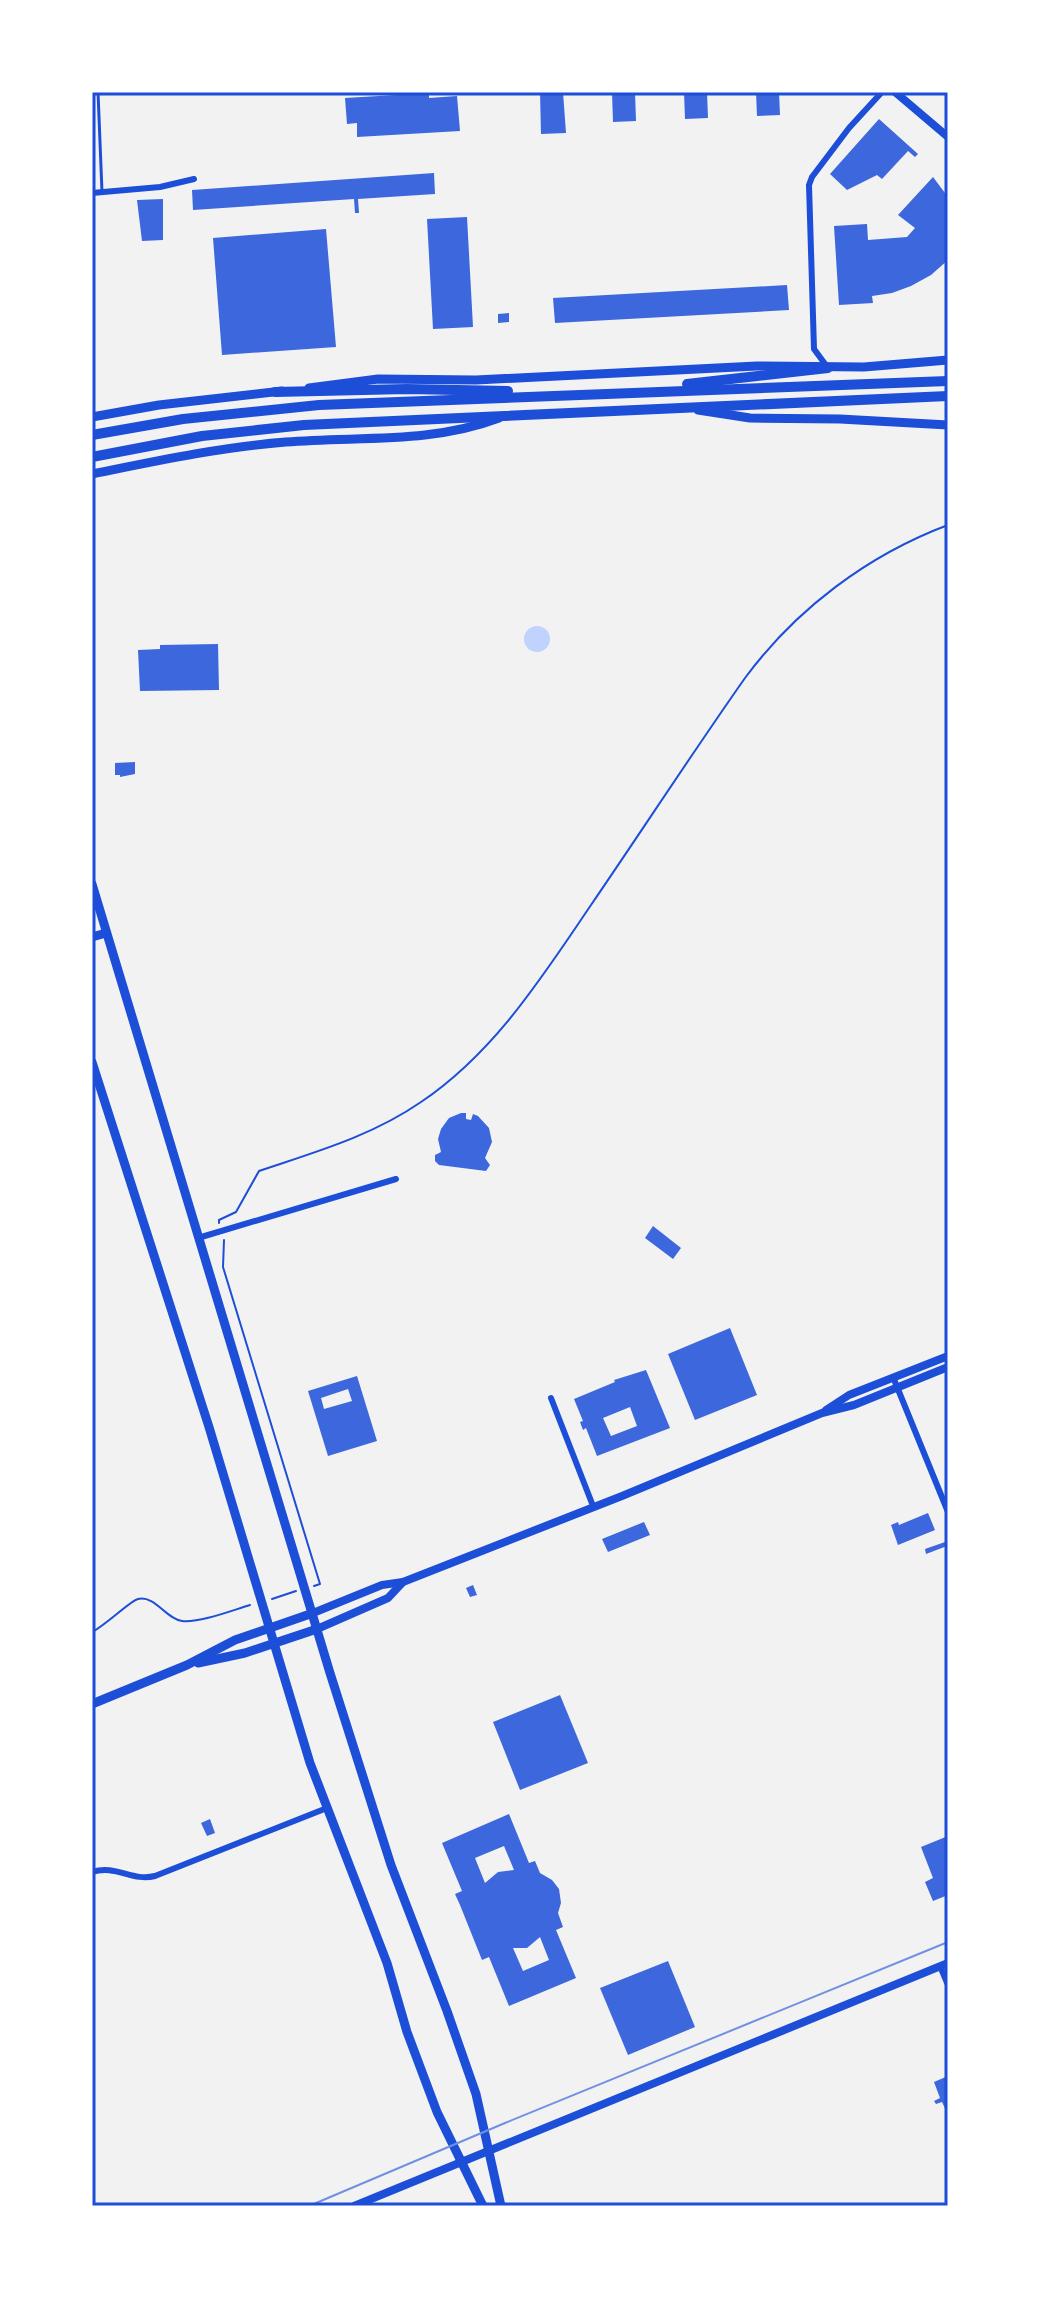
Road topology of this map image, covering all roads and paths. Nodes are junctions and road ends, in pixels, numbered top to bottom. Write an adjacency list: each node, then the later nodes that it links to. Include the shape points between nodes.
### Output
1 (98, 92): 7 (lane)
2 (882, 92): 9 (street, via 811,180 814,349)
3 (895, 92): 4 (street)
4 (948, 137)
5 (194, 179): 7 (street)
6 (92, 193): 7 (street)
7 (102, 193)
8 (948, 360): 9 (main road)
9 (828, 368): 11 (main road); 12 (main road, via 378,379)
10 (948, 381): 11 (main road)
11 (656, 390): 13 (main road)
12 (275, 392): 13 (main road, via 489,390); 17 (main road)
13 (533, 395): 19 (main road, via 285,408)
14 (948, 396): 15 (main road)
15 (683, 408): 16 (main road); 18 (main road, via 750,418)
16 (511, 414): 20 (main road, via 247,430); 21 (main road, via 427,437 261,444)
17 (92, 417)
18 (948, 425)
19 (92, 435)
20 (92, 457)
21 (92, 474)
22 (948, 525): 28 (path, via 865,568 783,633 735,692 530,994 463,1069 372,1130 259,1171 236,1212)
23 (92, 884): 24 (main road)
24 (106, 933): 25 (main road); 30 (main road)
25 (92, 937)
26 (92, 1062): 45 (main road)
27 (396, 1179): 30 (street)
28 (221, 1220)
29 (222, 1235): 40 (path, via 223,1267 320,1584)
30 (198, 1238): 44 (main road)
31 (948, 1356): 33 (street)
32 (948, 1367): 34 (street)
33 (893, 1377): 34 (street); 36 (street)
34 (898, 1387): 36 (street); 38 (street)
35 (551, 1398): 37 (street)
36 (822, 1413): 37 (street)
37 (593, 1506): 39 (street)
38 (948, 1512)
39 (403, 1582): 44 (street, via 382,1585); 46 (street, via 388,1598)
40 (315, 1585)
41 (297, 1591): 42 (path)
42 (271, 1599)
43 (253, 1604): 47 (path, via 182,1621 141,1598)
44 (313, 1613): 45 (main road); 46 (main road)
45 (269, 1628): 48 (main road); 49 (main road)
46 (317, 1629): 48 (main road); 55 (main road, via 391,1865 470,2076)
47 (92, 1632)
48 (274, 1643): 49 (main road); 51 (main road)
49 (187, 1665): 50 (main road)
50 (92, 1704)
51 (327, 1808): 52 (street, via 155,1876 136,1878 111,1869); 56 (main road, via 437,2112)
52 (92, 1872)
53 (944, 1964): 54 (street); 55 (street)
54 (948, 1985)
55 (488, 2151): 56 (street); 59 (main road)
56 (462, 2162): 57 (street); 58 (main road)
57 (354, 2206)
58 (483, 2206)
59 (501, 2206)

